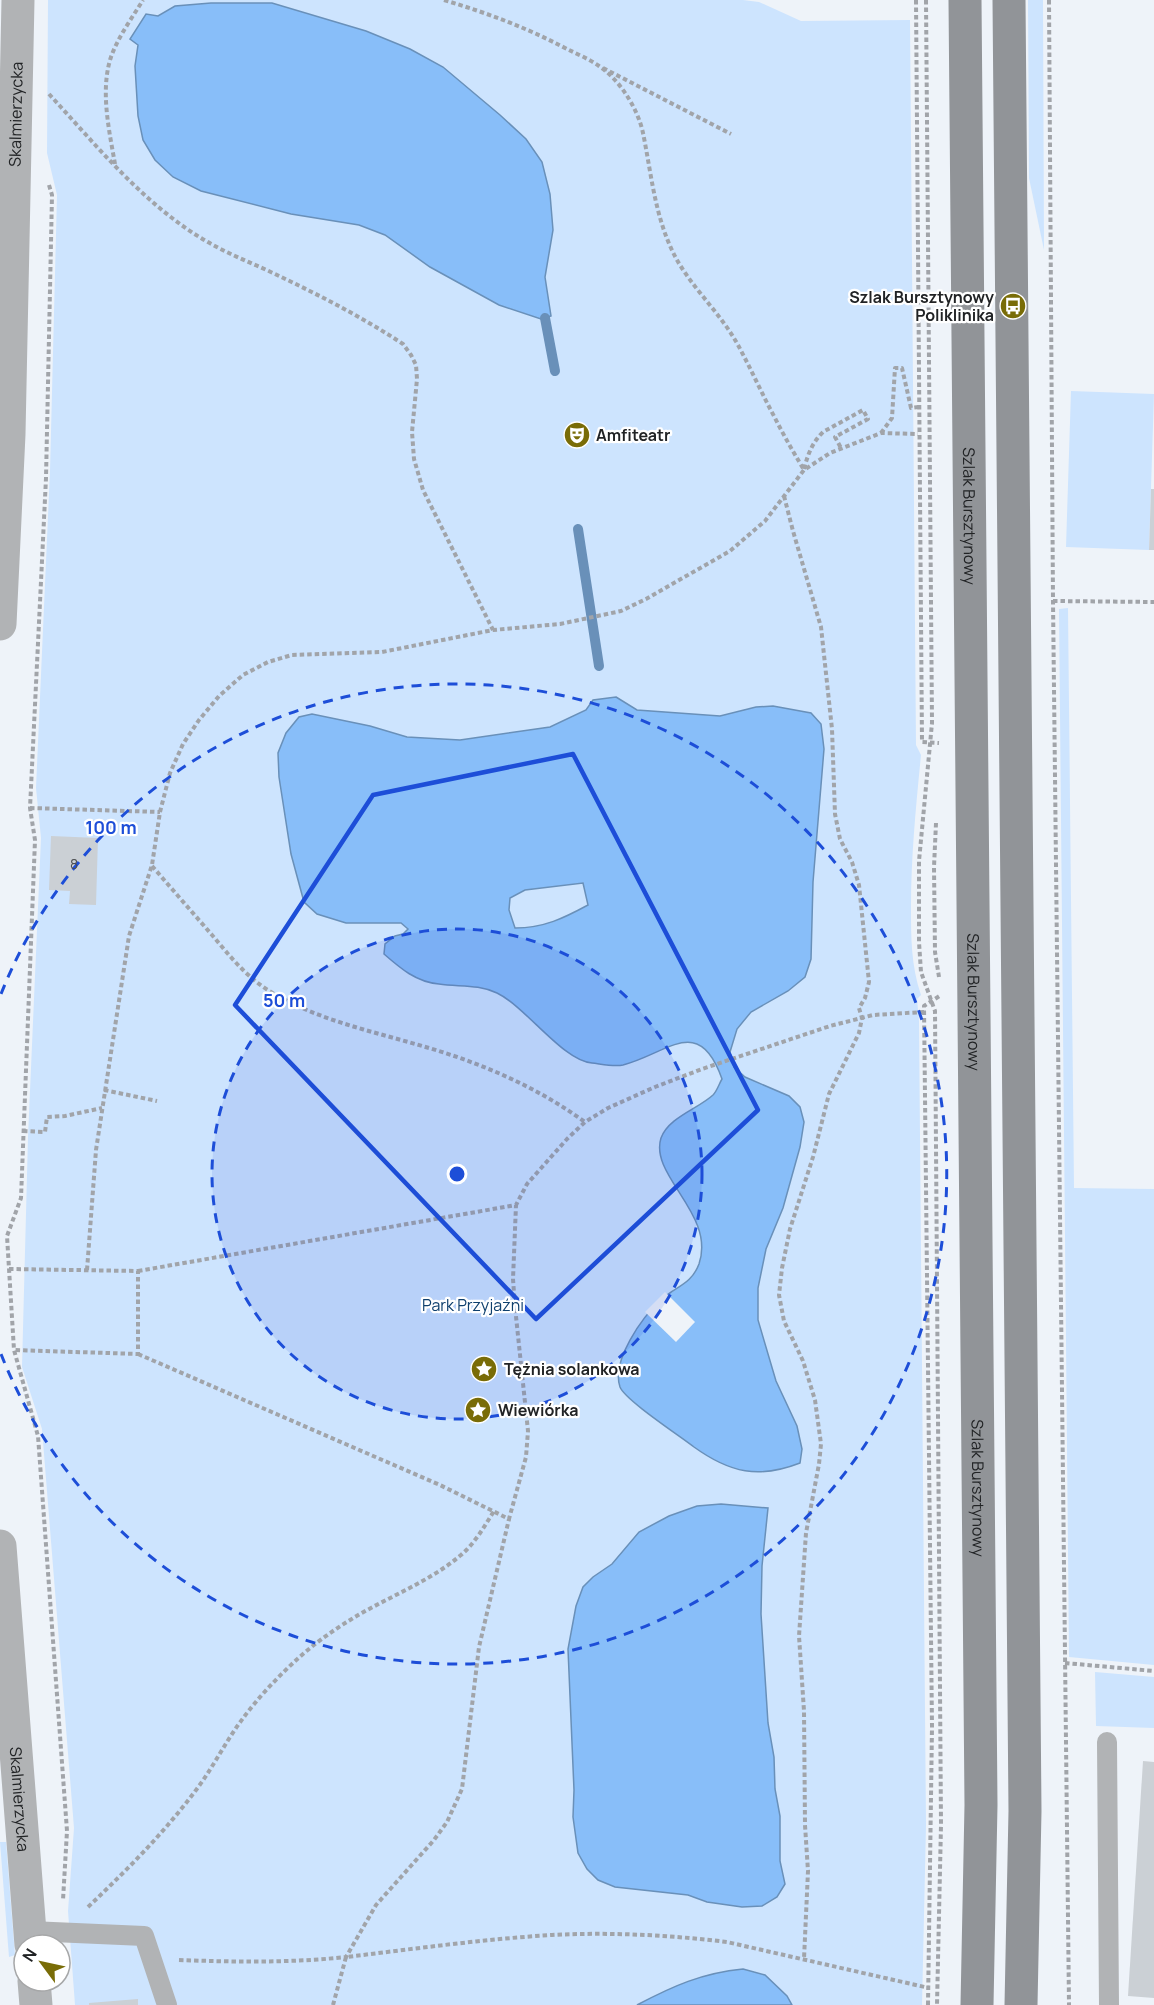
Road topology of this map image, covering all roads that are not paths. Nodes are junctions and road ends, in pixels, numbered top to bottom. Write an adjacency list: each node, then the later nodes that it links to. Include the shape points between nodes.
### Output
1 (18, 0): 4 (street, Skalmierzycka, via 9,434)
2 (965, 0): 10 (main road, Szlak Bursztynowy, via 981,1805)
3 (1010, 0): 11 (main road, via 1025,1799)
4 (0, 624)
5 (0, 1546): 7 (street, Skalmierzycka)
6 (1107, 1742): 12 (lane)
7 (41, 1933)
8 (72, 1936): 9 (lane, via 144,1936)
9 (167, 2005)
10 (977, 2005)
11 (1021, 2005)
12 (1109, 2005)

